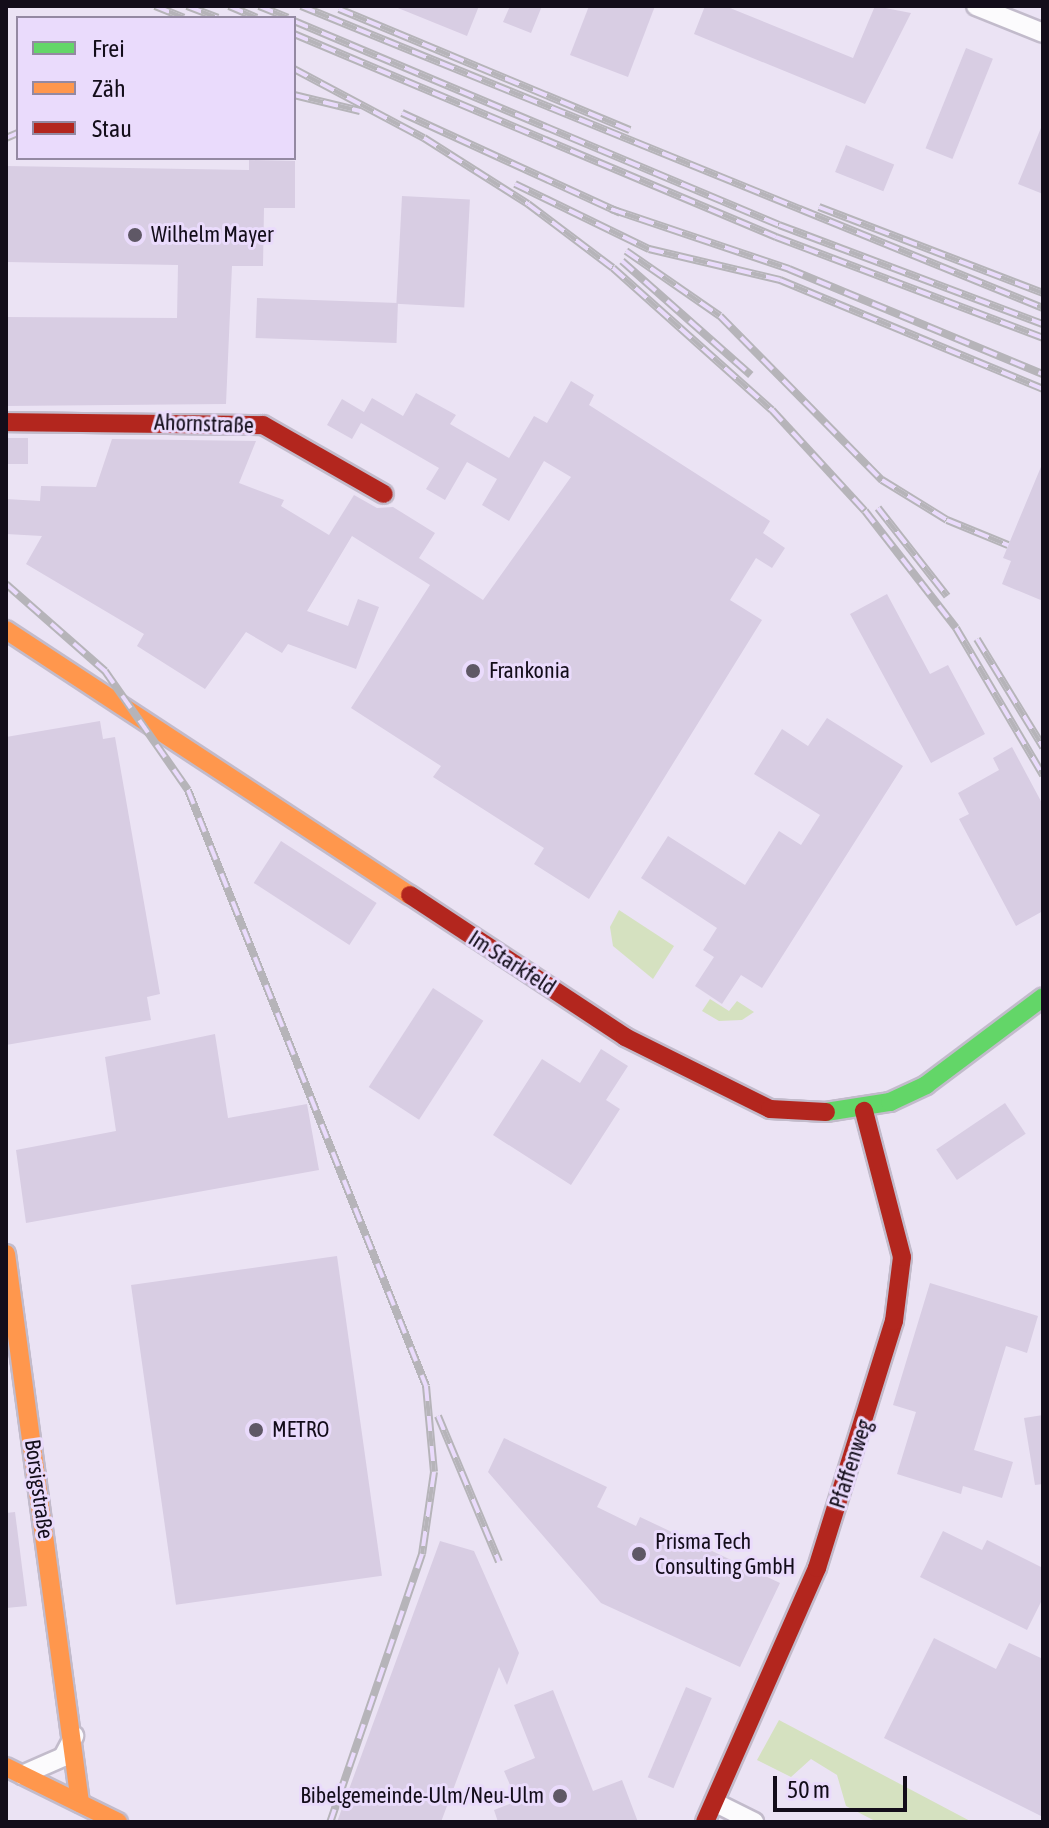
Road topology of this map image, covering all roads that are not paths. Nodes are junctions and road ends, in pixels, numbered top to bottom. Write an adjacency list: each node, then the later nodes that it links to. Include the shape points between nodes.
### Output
1 (976, 6): 2 (street)
2 (1043, 33)
3 (6, 422): 4 (street, Ahornstraße, via 263,425)
4 (384, 494)
5 (6, 630): 7 (street, Im Starkfeld, via 674,1066 770,1109)
6 (1043, 997): 7 (street, Im Starkfeld, via 926,1085)
7 (864, 1111): 11 (street, Pfaffenweg, via 902,1257 894,1321 817,1568)
8 (6, 1254): 9 (street, Borsigstraße)
9 (74, 1723): 10 (street, via 66,1754); 12 (street, Borsigstraße)
10 (14, 1771): 12 (street)
11 (714, 1802): 14 (street, Pfaffenweg); 15 (street)
12 (80, 1803): 13 (street)
13 (118, 1822)
14 (705, 1822)
15 (754, 1822)

